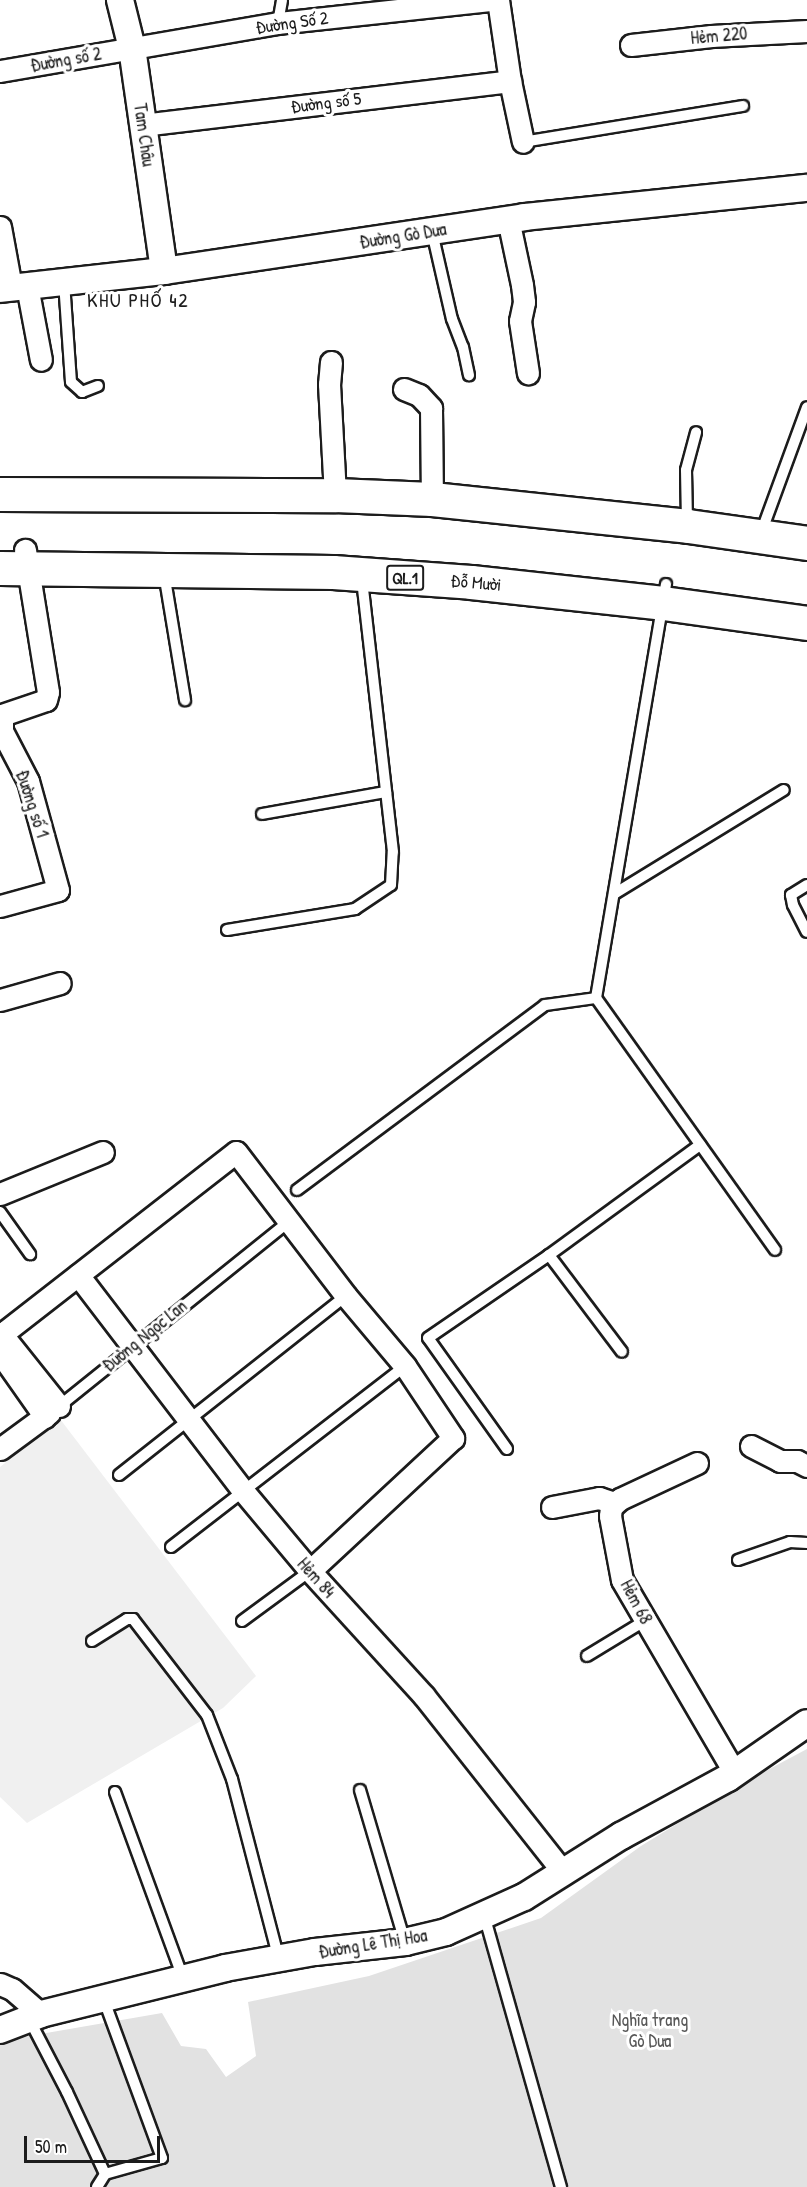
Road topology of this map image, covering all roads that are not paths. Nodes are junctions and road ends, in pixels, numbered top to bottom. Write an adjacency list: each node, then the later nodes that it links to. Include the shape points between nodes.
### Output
1 (120, 0): 9 (street, Tam Châu)
2 (282, 0): 6 (lane)
3 (489, 0): 5 (street, Đường Số 2)
4 (498, 0): 11 (street)
5 (426, 3): 6 (street, Đường Số 2)
6 (278, 23): 9 (street, Đường Số 2)
7 (807, 31): 8 (street, Hẻm 220)
8 (631, 45)
9 (132, 48): 10 (street, Đường số 2); 13 (street, Tam Châu)
10 (0, 71)
11 (510, 81): 13 (street, Đường số 5); 14 (street)
12 (743, 106): 14 (lane)
13 (142, 125): 19 (street, Tam Châu)
14 (523, 141)
15 (807, 188): 16 (street, Đường Gò Dưa)
16 (508, 219): 18 (street, Đường Gò Dưa); 24 (street, via 522,285 520,321)
17 (0, 227): 21 (street)
18 (432, 231): 19 (street, Đường Gò Dưa); 25 (lane)
19 (164, 271): 20 (street, Đường Gò Dưa)
20 (64, 281): 21 (street, Đường Gò Dưa); 26 (lane, via 71,382 82,392)
21 (13, 287): 22 (street)
22 (41, 360)
23 (331, 362): 31 (street)
24 (528, 372)
25 (469, 375)
26 (98, 386)
27 (404, 389): 32 (street, via 419,395 431,408)
28 (807, 407): 35 (lane)
29 (696, 432): 34 (lane, via 686,470)
30 (0, 494): 31 (highway)
31 (334, 495): 32 (highway)
32 (432, 499): 34 (highway)
33 (0, 516): 38 (highway, via 429,520 696,545)
34 (688, 525): 35 (highway)
35 (760, 536): 36 (highway)
36 (807, 543)
37 (13, 559): 39 (highway, Đỗ Mười / QL.1); 41 (highway, Đỗ Mười / QL.1, via 186,546 275,550 532,569); 50 (street, Đường số 1, via 48,692 46,700 2,715 2,730 28,781 58,890)
38 (807, 561)
39 (164, 568): 40 (highway, Đỗ Mười / QL.1); 44 (lane)
40 (362, 575): 41 (highway, Đỗ Mười / QL.1); 46 (lane)
41 (665, 594): 42 (highway, Đỗ Mười / QL.1); 43 (highway, Đỗ Mười / QL.1); 49 (lane)
42 (807, 603)
43 (807, 623)
44 (185, 700)
45 (784, 790): 49 (lane)
46 (386, 792): 47 (lane); 51 (lane, via 393,852 391,885 355,909)
47 (262, 814)
48 (807, 885): 52 (lane, via 791,895)
49 (614, 894): 54 (lane)
50 (0, 906)
51 (227, 930)
52 (807, 932)
53 (60, 983): 55 (street)
54 (596, 998): 56 (lane); 58 (lane, via 545,1005)
55 (0, 1000)
56 (700, 1145): 62 (lane); 64 (lane)
57 (103, 1152): 59 (street)
58 (297, 1190)
59 (0, 1194)
60 (0, 1212): 63 (lane)
61 (288, 1222): 65 (street, via 236,1152); 66 (street); 67 (lane, Đường Ngọc Lan)
62 (775, 1250)
63 (30, 1254)
64 (549, 1255): 68 (lane); 75 (lane, via 428,1338)
65 (78, 1275): 67 (street, Hẻm 84); 71 (street, via 4,1334)
66 (346, 1296): 70 (street); 72 (lane)
67 (132, 1346): 71 (lane, Đường Ngọc Lan); 72 (street, Hẻm 84)
68 (622, 1352)
69 (0, 1353): 71 (street)
70 (405, 1366): 79 (lane); 85 (street, via 453,1438)
71 (51, 1412): 74 (street, Đường Ngọc Lan)
72 (188, 1419): 78 (lane); 79 (street, Hẻm 84)
73 (751, 1446): 77 (street, via 780,1461 797,1461)
74 (1, 1447)
75 (507, 1449)
76 (697, 1463): 80 (street)
77 (807, 1466)
78 (119, 1475)
79 (244, 1492): 83 (lane); 85 (street, Hẻm 84)
80 (614, 1503): 81 (street, via 599,1498); 86 (street, Hẻm 68, via 610,1516 622,1580)
81 (552, 1507)
82 (807, 1543): 84 (lane, via 790,1542)
83 (171, 1547)
84 (738, 1560)
85 (310, 1571): 87 (lane); 94 (street, Hẻm 84, via 424,1696)
86 (646, 1620): 89 (lane); 91 (street, Hẻm 68)
87 (242, 1621)
88 (92, 1641): 97 (lane, via 133,1619 207,1715 232,1779)
89 (587, 1656)
90 (807, 1723): 91 (street, Đường Lê Thị Hoa)
91 (735, 1773): 94 (street, Đường Lê Thị Hoa, via 621,1836)
92 (360, 1790): 96 (lane)
93 (115, 1792): 98 (lane)
94 (564, 1873): 95 (street, Đường Lê Thị Hoa)
95 (484, 1915): 96 (street, Đường Lê Thị Hoa, via 446,1932); 105 (lane)
96 (405, 1942): 97 (street, Đường Lê Thị Hoa, via 315,1952)
97 (279, 1961): 98 (street, Đường Lê Thị Hoa)
98 (183, 1978): 100 (street, Đường Lê Thị Hoa)
99 (0, 1984): 101 (street, via 12,1989)
100 (103, 1997): 101 (street, Đường Lê Thị Hoa); 103 (lane, via 162,2158)
101 (35, 2016): 102 (street, Đường Lê Thị Hoa); 103 (lane)
102 (0, 2030)
103 (105, 2174): 104 (lane)
104 (97, 2187)
105 (561, 2187)

